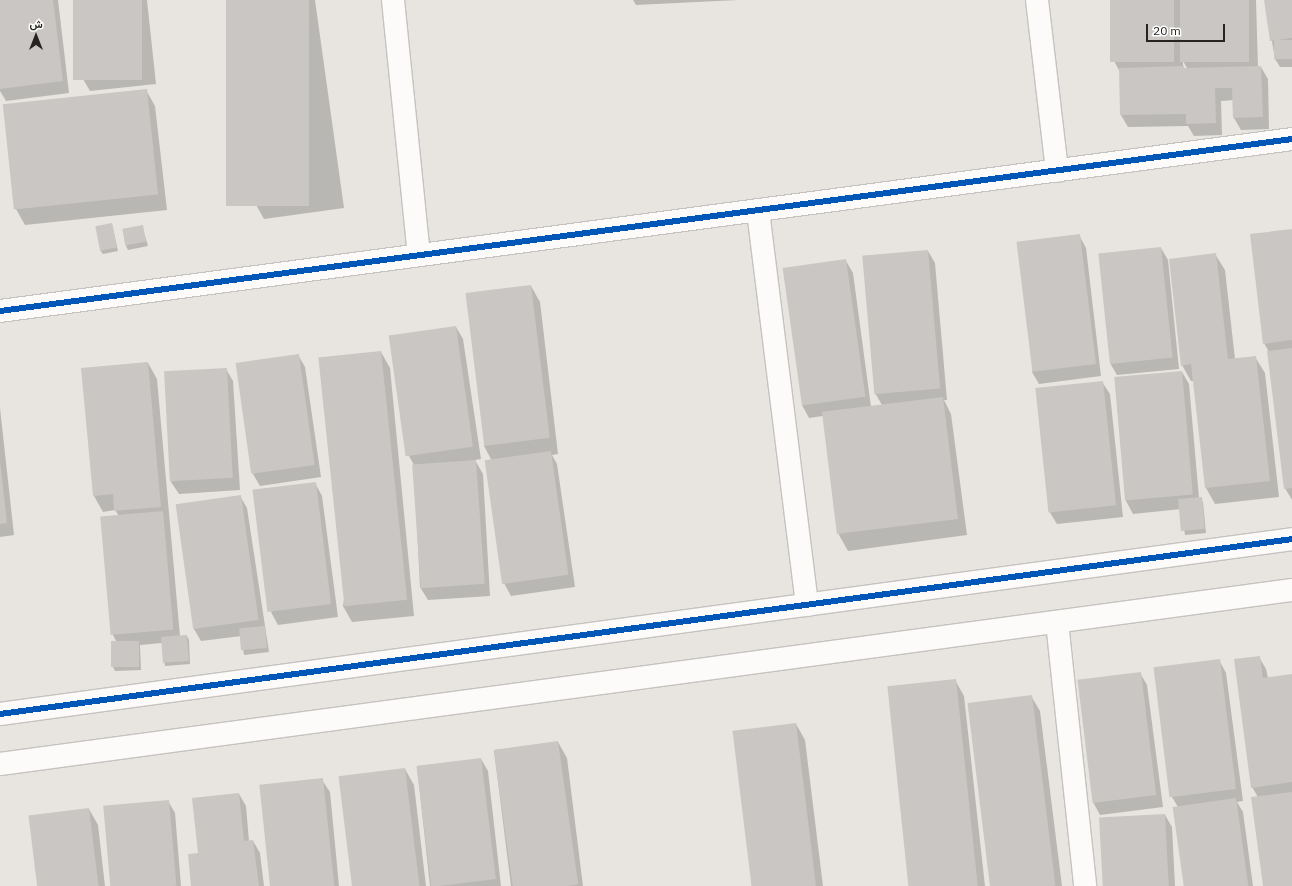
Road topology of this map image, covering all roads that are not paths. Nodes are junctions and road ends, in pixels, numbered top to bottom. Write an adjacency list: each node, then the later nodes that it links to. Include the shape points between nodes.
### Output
1 (393, 0): 6 (street)
2 (1038, 0): 4 (street)
3 (1292, 139): 4 (street)
4 (1057, 171): 5 (street)
5 (758, 211): 6 (street); 10 (street)
6 (419, 256): 7 (street)
7 (0, 311)
8 (1292, 539): 10 (street)
9 (1292, 590): 11 (street)
10 (807, 605): 12 (street)
11 (1057, 622): 13 (street); 14 (street)
12 (0, 714)
13 (0, 764)
14 (1085, 886)

